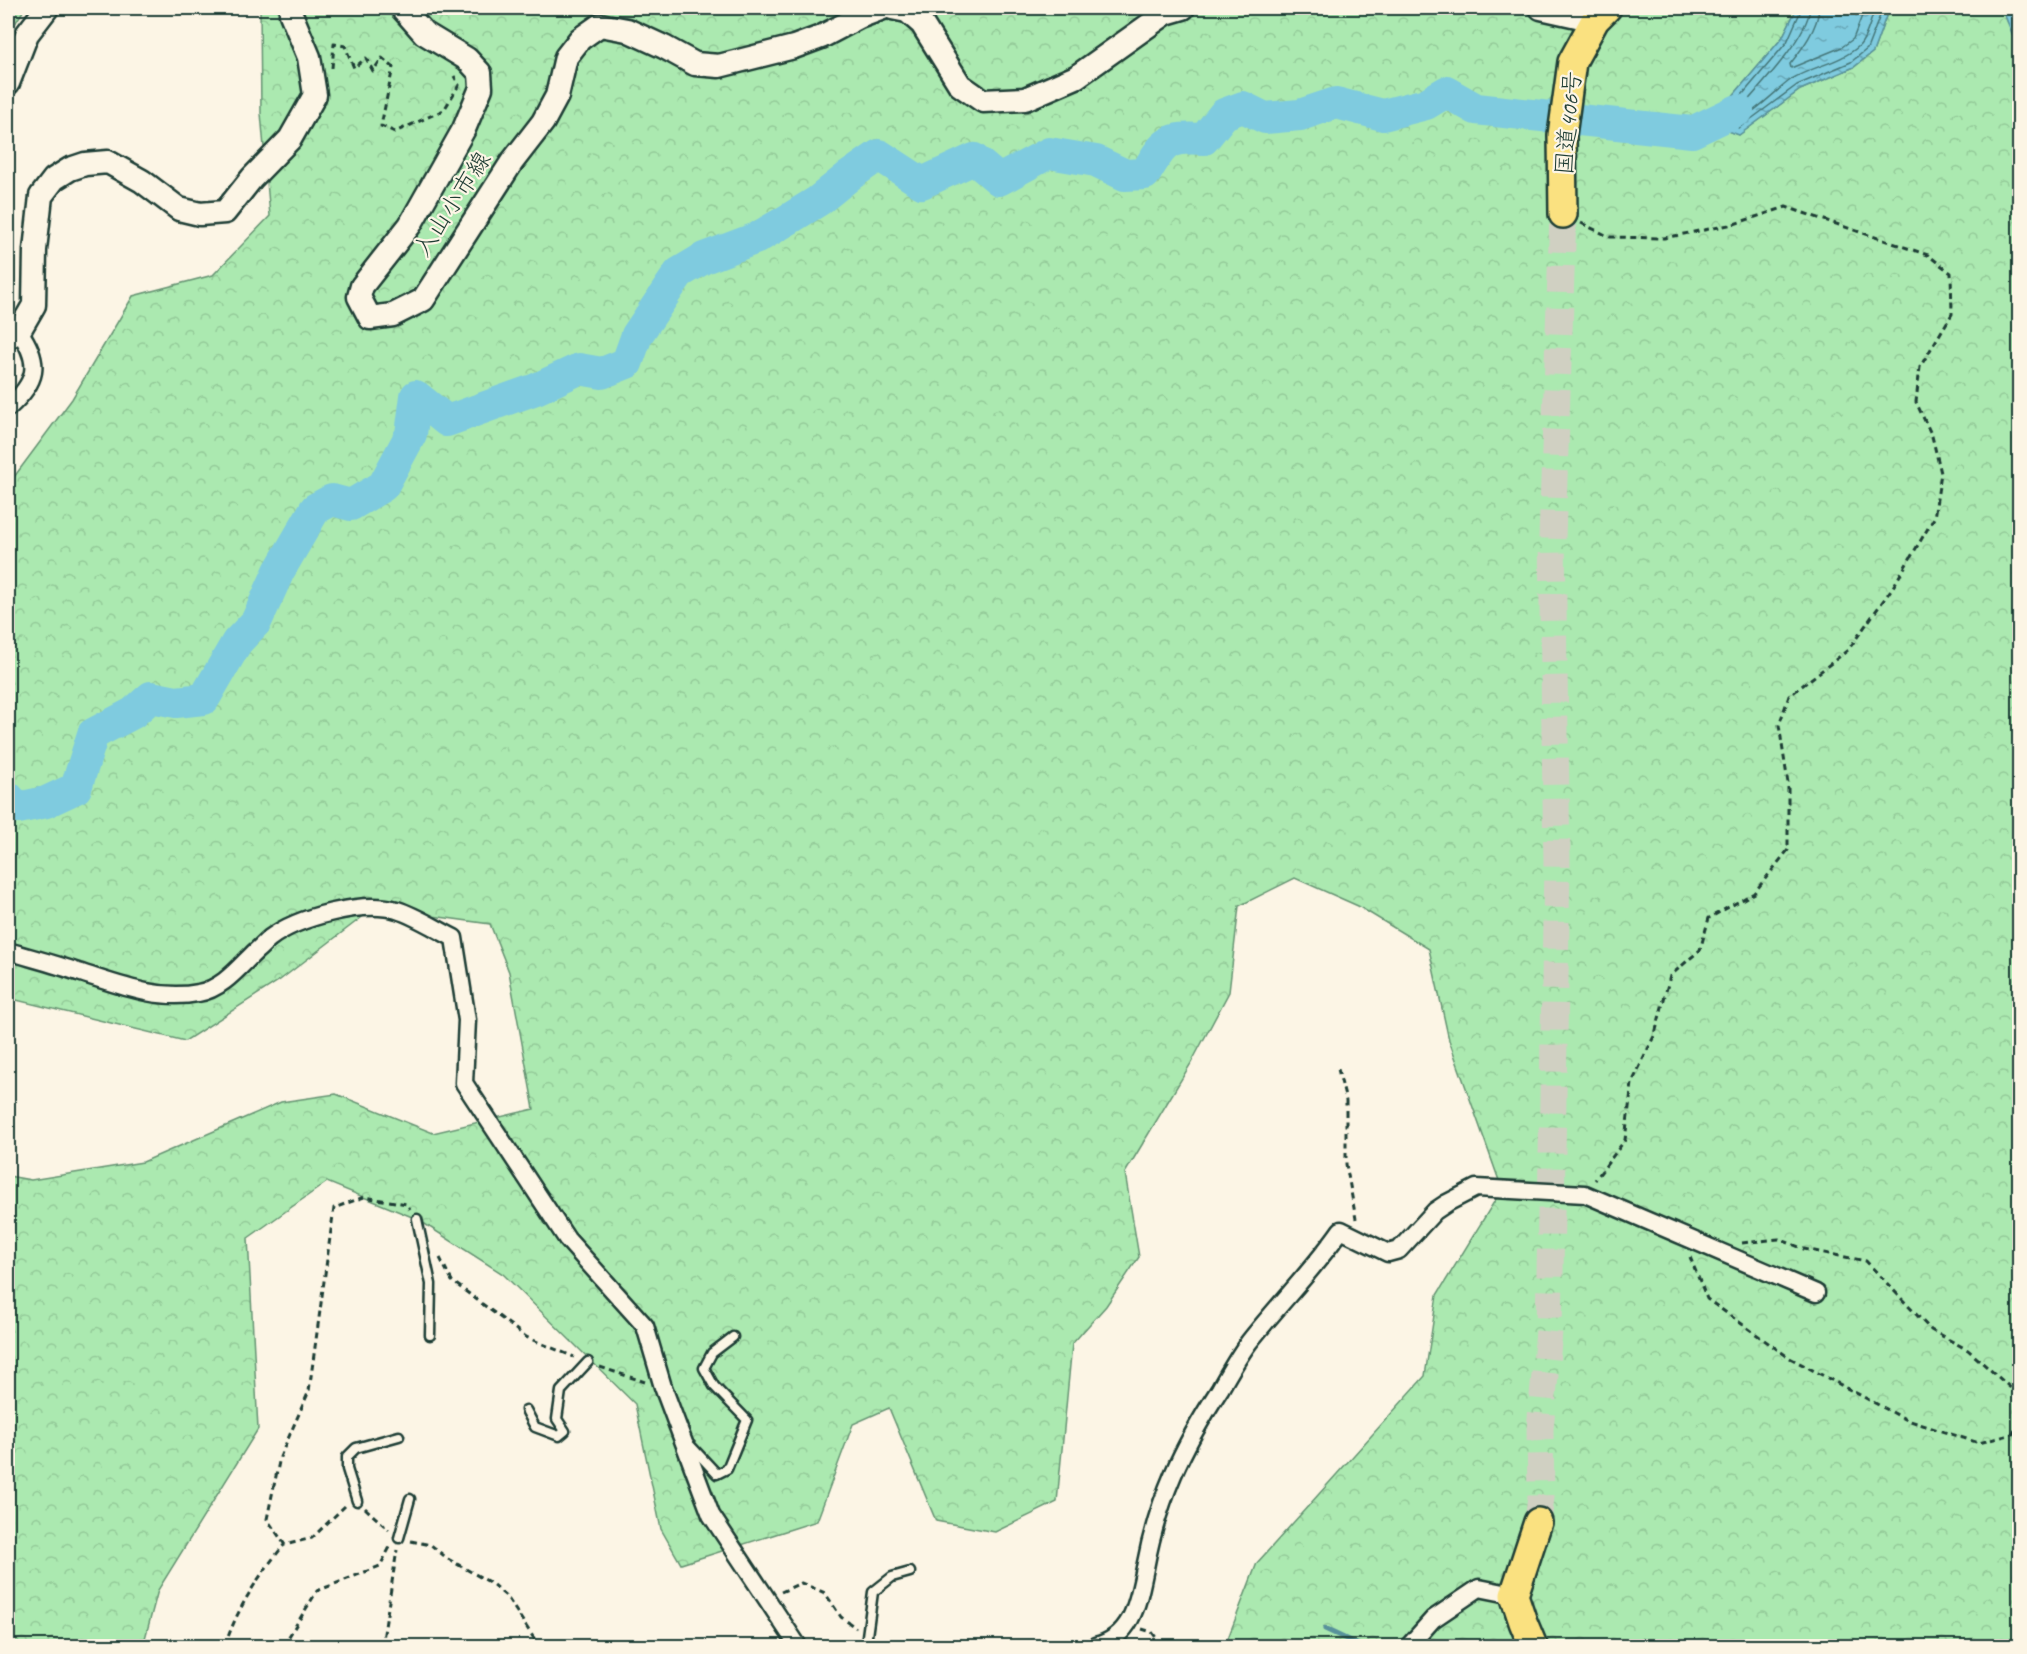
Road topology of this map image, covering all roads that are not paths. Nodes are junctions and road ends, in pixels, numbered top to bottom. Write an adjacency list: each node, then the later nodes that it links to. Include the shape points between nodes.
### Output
1 (47, 8): 9 (main road, via 27,34)
2 (291, 8): 11 (main road, via 309,57 315,94 290,139 225,212 201,214 179,209 108,162 85,164 54,178 41,196 34,305)
3 (402, 8): 4 (main road, 入山小市線, via 424,33 467,59 480,73 481,88 464,129 410,225 362,286 359,297 370,318 393,315 423,300 512,162 543,122 557,96 566,57 580,39 600,25 627,30 695,64 719,66 794,47)
4 (883, 8)
5 (892, 8): 6 (main road, via 907,11 922,24 960,85 983,101 1025,99 1076,77 1166,13)
6 (1183, 8)
7 (1541, 8): 8 (main road)
8 (1601, 14): 10 (highway, 国道406号, via 1572,62 1562,135)
9 (8, 83)
10 (1563, 214)
11 (13, 334): 12 (street, via 34,359 30,385)
12 (8, 408)
13 (8, 951): 20 (street, via 152,994 180,994 200,993 217,986 270,938 330,913 381,907 396,910 454,938 467,1020 464,1083 567,1239 645,1326)
14 (417, 1219): 16 (lane, via 431,1284)
15 (1816, 1293): 30 (street, via 1585,1194 1476,1188 1435,1211 1399,1250 1388,1254 1341,1230 1247,1344 1211,1402 1180,1456 1161,1500 1129,1625 1108,1643)
16 (430, 1335)
17 (733, 1337): 20 (lane, via 712,1353 704,1368 714,1386 747,1420 727,1469 717,1474)
18 (588, 1362): 19 (lane, via 561,1391 557,1419 565,1431 559,1436 535,1427)
19 (526, 1410)
20 (681, 1435): 29 (street, via 711,1515)
21 (399, 1436): 23 (lane, via 356,1448 347,1457)
22 (410, 1499): 25 (lane)
23 (357, 1501)
24 (1538, 1522): 27 (highway)
25 (399, 1538)
26 (910, 1572): 28 (lane, via 892,1577 873,1592)
27 (1514, 1595): 31 (street, via 1479,1588 1433,1619); 32 (highway)
28 (867, 1636)
29 (798, 1647)
30 (1095, 1647)
31 (1409, 1647)
32 (1533, 1647)

